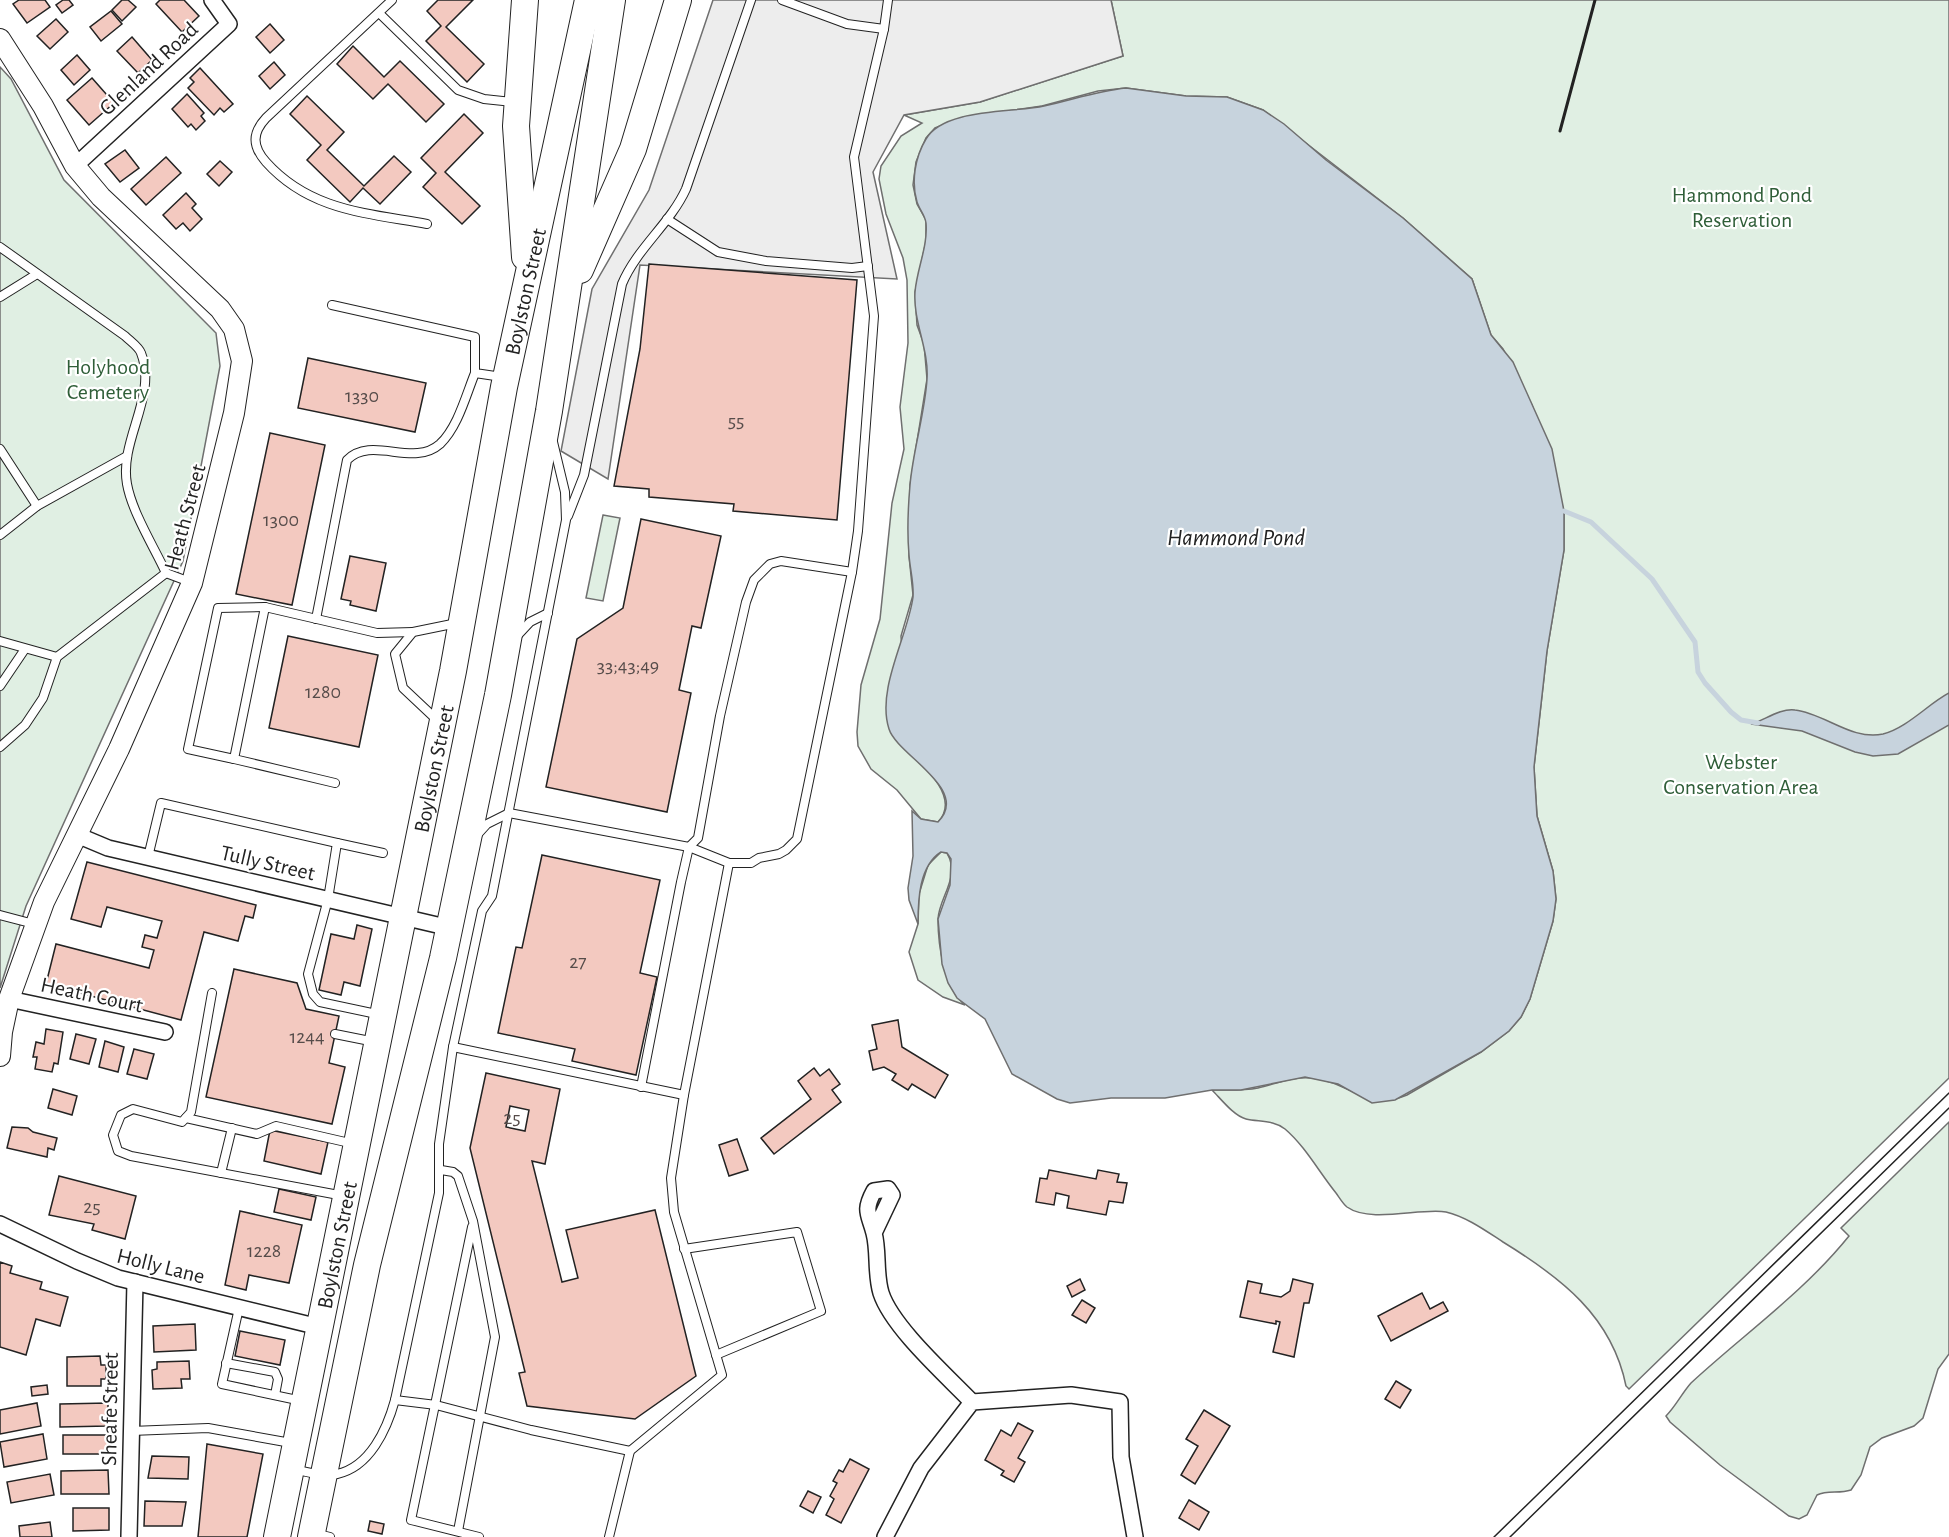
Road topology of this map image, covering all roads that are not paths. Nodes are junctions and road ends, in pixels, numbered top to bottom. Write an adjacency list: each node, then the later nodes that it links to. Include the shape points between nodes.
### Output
1 (212, 0): 14 (street, Glenland Road, via 230,24)
2 (392, 0): 10 (lane)
3 (525, 0): 13 (highway)
4 (588, 0): 20 (highway, Boylston Street)
5 (612, 0): 22 (highway, Boylston Street)
6 (678, 0): 22 (highway, via 627,166)
7 (751, 0): 15 (lane, via 686,189)
8 (782, 0): 11 (lane, via 847,24)
9 (888, 0): 11 (lane)
10 (379, 13): 13 (lane, via 458,90 484,99); 16 (lane, via 266,118 256,132 257,150 273,169 314,199)
11 (884, 29): 18 (lane, via 854,157)
12 (0, 39): 14 (street, Heath Street)
13 (516, 102): 20 (highway, via 517,170)
14 (75, 166): 34 (street, Heath Street, via 101,197 220,309 234,329 242,361 234,413)
15 (667, 219): 18 (lane, via 706,246 736,256 852,268); 30 (lane, via 622,284 585,475)
16 (427, 224)
17 (0, 247): 19 (lane)
18 (868, 266): 32 (lane, via 874,301 872,350)
19 (37, 274): 21 (lane); 28 (lane, via 141,351 144,391)
20 (527, 280): 25 (highway, Boylston Street)
21 (0, 297)
22 (566, 303): 26 (highway, Boylston Street)
23 (332, 305): 24 (lane, via 475,337)
24 (475, 373): 25 (lane); 37 (lane, via 454,424 441,443 420,454 366,451 347,460)
25 (506, 378): 38 (highway, Boylston Street)
26 (549, 411): 30 (lane, via 565,492); 43 (highway, Boylston Street)
27 (0, 449): 29 (lane)
28 (127, 456): 29 (lane); 33 (lane, via 127,484)
29 (37, 506): 31 (lane)
30 (566, 520): 36 (lane)
31 (0, 535)
32 (852, 572): 52 (lane, via 781,561 770,564 754,580 720,716 698,838); 56 (lane, via 797,839 779,854 751,863)
33 (166, 573): 34 (lane); 42 (lane)
34 (192, 583): 50 (street, Heath Street)
35 (265, 607): 37 (lane); 47 (lane); 47 (lane, via 218,608 188,749)
36 (548, 613): 43 (lane, via 520,631); 49 (lane)
37 (316, 619): 39 (lane, via 377,633)
38 (462, 622): 39 (lane); 45 (highway, Boylston Street)
39 (414, 632): 45 (lane, via 394,654 403,688)
40 (0, 641): 41 (lane)
41 (25, 649): 42 (lane); 44 (lane)
42 (57, 657): 46 (lane, via 43,698 25,725)
43 (504, 662): 54 (highway, Boylston Street)
44 (0, 686)
45 (442, 725): 59 (highway, Boylston Street)
46 (0, 747)
47 (234, 759): 48 (lane)
48 (335, 783)
49 (508, 813): 52 (lane); 54 (lane, via 480,831); 68 (lane, via 492,896 482,911)
50 (77, 835): 55 (street, Tully Street); 60 (street, Heath Street)
51 (337, 843): 53 (lane); 55 (lane, via 161,803); 57 (lane)
52 (689, 847): 56 (lane); 70 (lane)
53 (383, 853)
54 (465, 856): 61 (highway, Boylston Street)
55 (148, 857): 57 (street, Tully Street)
56 (729, 863): 71 (lane)
57 (328, 899): 59 (street, Tully Street); 64 (lane, via 308,974 313,994 320,1002)
58 (0, 915): 60 (lane)
59 (403, 917): 61 (street, Tully Street); 64 (highway, Boylston Street)
60 (36, 924): 63 (street, Heath Street)
61 (450, 928): 97 (highway, Boylston Street, via 368,1265)
62 (212, 993): 72 (lane, via 191,1112)
63 (9, 999): 65 (street, Heath Court); 69 (street, Heath Street)
64 (383, 1016): 67 (highway, Boylston Street)
65 (165, 1032)
66 (335, 1034): 67 (lane)
67 (377, 1042): 74 (highway, Boylston Street)
68 (453, 1047): 70 (lane); 75 (lane, via 439,1144)
69 (0, 1056)
70 (641, 1087): 71 (lane)
71 (684, 1095): 81 (lane, via 671,1196)
72 (186, 1118): 73 (lane); 76 (lane, via 182,1122 133,1109 121,1115 113,1135 118,1151)
73 (232, 1128): 74 (lane, via 256,1134 276,1126); 76 (lane)
74 (357, 1144): 77 (highway, Boylston Street)
75 (441, 1170): 78 (lane, via 458,1176); 88 (lane)
76 (221, 1173): 77 (lane)
77 (346, 1196): 84 (highway, Boylston Street)
78 (473, 1221): 91 (lane); 92 (lane, via 495,1337)
79 (0, 1224): 82 (street, Holly Lane, via 102,1273)
80 (874, 1233): 90 (street, via 881,1294 920,1349)
81 (684, 1249): 85 (lane); 85 (lane, via 798,1232 821,1311)
82 (135, 1282): 83 (street, Holly Lane); 93 (street, Sheafe Street)
83 (240, 1308): 84 (street, Holly Lane); 86 (lane)
84 (319, 1327): 89 (highway, Boylston Street)
85 (716, 1355): 95 (lane, via 722,1375)
86 (226, 1363): 87 (lane, via 275,1372); 87 (lane, via 222,1384)
87 (275, 1395): 89 (lane)
88 (394, 1400): 91 (lane); 97 (lane, via 385,1430 370,1452 348,1470)
89 (304, 1402): 94 (highway, Boylston Street)
90 (972, 1402): 104 (street, via 921,1468); 105 (street, via 1071,1395 1120,1402 1121,1457)
91 (436, 1405): 92 (lane); 98 (lane, via 411,1520)
92 (482, 1415): 95 (lane); 98 (lane)
93 (131, 1431): 94 (lane, via 208,1428); 100 (street, Sheafe Street)
94 (296, 1444): 96 (highway, Boylston Street)
95 (630, 1451): 103 (lane)
96 (290, 1469): 97 (lane); 101 (highway, Boylston Street)
97 (324, 1475): 99 (highway, Boylston Street)
98 (458, 1531): 102 (lane)
99 (318, 1536)
100 (129, 1537)
101 (276, 1537)
102 (480, 1537)
103 (609, 1537)
104 (885, 1537)
105 (1135, 1537)

